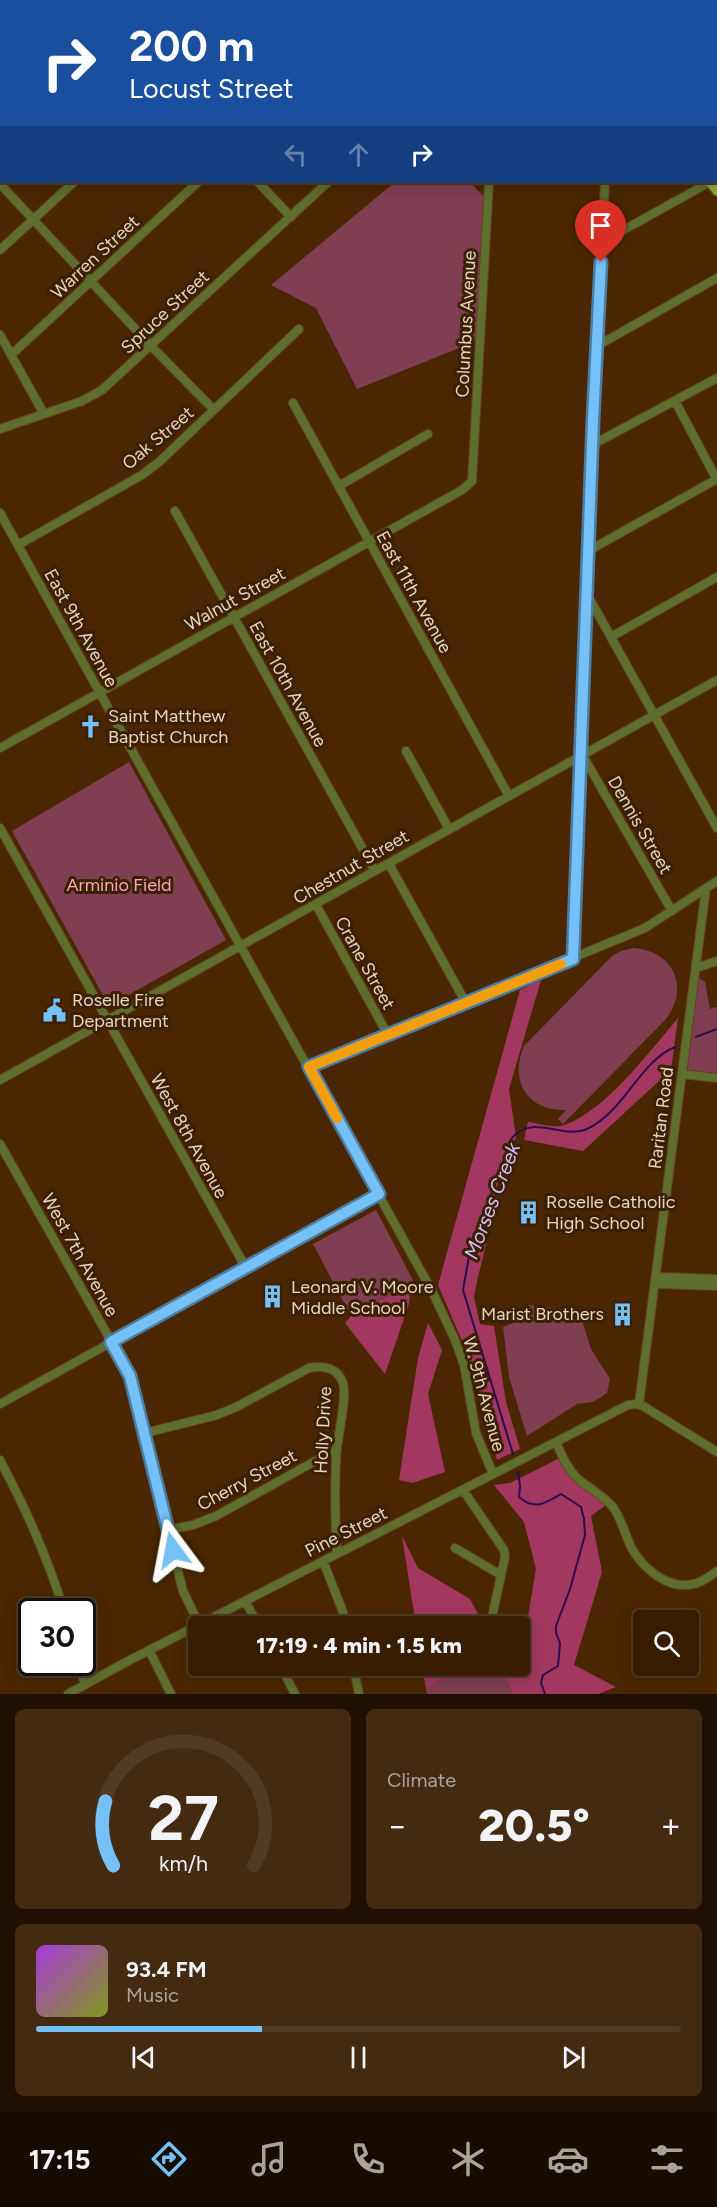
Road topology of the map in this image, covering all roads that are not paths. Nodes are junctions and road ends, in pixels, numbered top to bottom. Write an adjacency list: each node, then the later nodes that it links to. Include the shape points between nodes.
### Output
1 (0, 183): 10 (street)
2 (73, 183): 10 (street)
3 (197, 183): 14 (street, Warren Street)
4 (259, 183): 9 (street)
5 (327, 183): 9 (street, Spruce Street)
6 (489, 183): 28 (street, Columbus Avenue)
7 (605, 183): 11 (street)
8 (708, 183): 11 (street)
9 (291, 217): 17 (street, Spruce Street)
10 (33, 219): 12 (street); 14 (street)
11 (602, 242): 18 (street)
12 (0, 250)
13 (717, 278): 18 (street)
14 (91, 281): 17 (street); 19 (street, Warren Street)
15 (299, 329): 23 (street, Oak Street)
16 (0, 336): 19 (street)
17 (151, 346): 23 (street); 24 (street, Spruce Street, via 102,390)
18 (597, 346): 27 (street)
19 (11, 355): 24 (street)
20 (717, 378): 21 (street)
21 (675, 400): 27 (street); 29 (street)
22 (293, 403): 30 (street, East 11th Avenue)
23 (214, 410): 34 (street, Oak Street, via 142,475)
24 (44, 414): 25 (street, Spruce Street)
25 (0, 429)
26 (428, 434): 30 (street)
27 (592, 445): 35 (street)
28 (474, 468): 33 (street, Walnut Street, via 472,481 462,490)
29 (717, 480): 35 (street)
30 (339, 486): 33 (street, East 11th Avenue)
31 (175, 511): 38 (street, East 10th Avenue)
32 (0, 513): 34 (street, East 9th Avenue)
33 (369, 541): 38 (street, Walnut Street); 46 (street, East 11th Avenue)
34 (18, 545): 41 (street, East 9th Avenue)
35 (588, 551): 37 (street)
36 (717, 577): 39 (street)
37 (587, 593): 39 (street); 45 (street)
38 (234, 618): 41 (street, Walnut Street); 51 (street, East 10th Avenue)
39 (611, 637): 42 (street)
40 (717, 680): 42 (street, Chestnut Street)
41 (100, 693): 43 (street, Walnut Street); 56 (street, East 9th Avenue)
42 (655, 716): 45 (street, Chestnut Street); 48 (street)
43 (0, 748)
44 (406, 751): 49 (street)
45 (582, 755): 46 (street, Chestnut Street); 55 (street, Dennis Street); 57 (street)
46 (509, 796): 49 (street, Chestnut Street)
47 (0, 828): 61 (street, West 8th Avenue)
48 (717, 828)
49 (449, 829): 50 (street, Chestnut Street)
50 (389, 864): 51 (street, Chestnut Street); 60 (street)
51 (375, 871): 54 (street, Chestnut Street)
52 (717, 881): 53 (street)
53 (706, 888): 55 (street); 59 (street, Raritan Road)
54 (316, 905): 56 (street, Chestnut Street); 62 (street, Crane Street)
55 (672, 911): 57 (street, via 645,928)
56 (241, 947): 61 (street, Chestnut Street); 63 (street, East 9th Avenue)
57 (573, 959): 60 (street)
58 (717, 960): 59 (street)
59 (696, 968): 64 (street, Raritan Road)
60 (466, 1003): 62 (street)
61 (106, 1019): 66 (street, Chestnut Street); 69 (street, West 8th Avenue)
62 (388, 1035): 63 (street)
63 (309, 1067): 68 (street, W. 9th Avenue)
64 (682, 1074): 65 (street); 71 (street, Raritan Road)
65 (717, 1078)
66 (0, 1080)
67 (0, 1144): 73 (street, West 7th Avenue)
68 (379, 1194): 69 (street); 81 (street, W. 9th Avenue, via 455,1340 464,1365 476,1433)
69 (246, 1268): 73 (street)
70 (717, 1279): 71 (street)
71 (656, 1280): 72 (street, via 661,1284); 75 (street, Raritan Road)
72 (717, 1286)
73 (111, 1342): 74 (street); 76 (street, West 7th Avenue, via 130,1376)
74 (0, 1404)
75 (639, 1404): 77 (street, Pine Street, via 625,1406); 79 (street)
76 (145, 1433): 78 (street, Holly Drive, via 217,1415 309,1368 326,1367 338,1373 344,1388); 83 (street, West 7th Avenue)
77 (556, 1442): 81 (street, Pine Street); 87 (street, via 571,1471 614,1509 632,1550 654,1575 665,1581 693,1584)
78 (337, 1449): 83 (street, Cherry Street, via 216,1516); 85 (street, Holly Drive)
79 (717, 1452)
80 (0, 1460): 89 (street, via 27,1512)
81 (493, 1474): 82 (street, Pine Street)
82 (463, 1490): 85 (street, Pine Street); 88 (street, via 504,1550)
83 (168, 1530): 91 (street, West 7th Avenue, via 183,1592)
84 (455, 1548): 88 (street)
85 (337, 1553): 86 (street, Pine Street)
86 (323, 1561): 90 (street, Pine Street); 94 (street)
87 (717, 1571)
88 (501, 1575): 95 (street)
89 (60, 1598)
90 (245, 1601): 92 (street, Pine Street); 93 (street)
91 (195, 1616)
92 (215, 1616)
93 (253, 1616)
94 (344, 1616)
95 (492, 1616)
96 (188, 1630): 97 (street, Pine Street)
97 (149, 1650): 101 (street, Pine Street); 103 (street)
98 (82, 1676): 101 (street)
99 (286, 1676): 104 (street)
100 (355, 1676): 105 (street)
101 (85, 1684): 102 (street, Pine Street)
102 (68, 1694)
103 (171, 1694)
104 (295, 1694)
105 (359, 1694)

